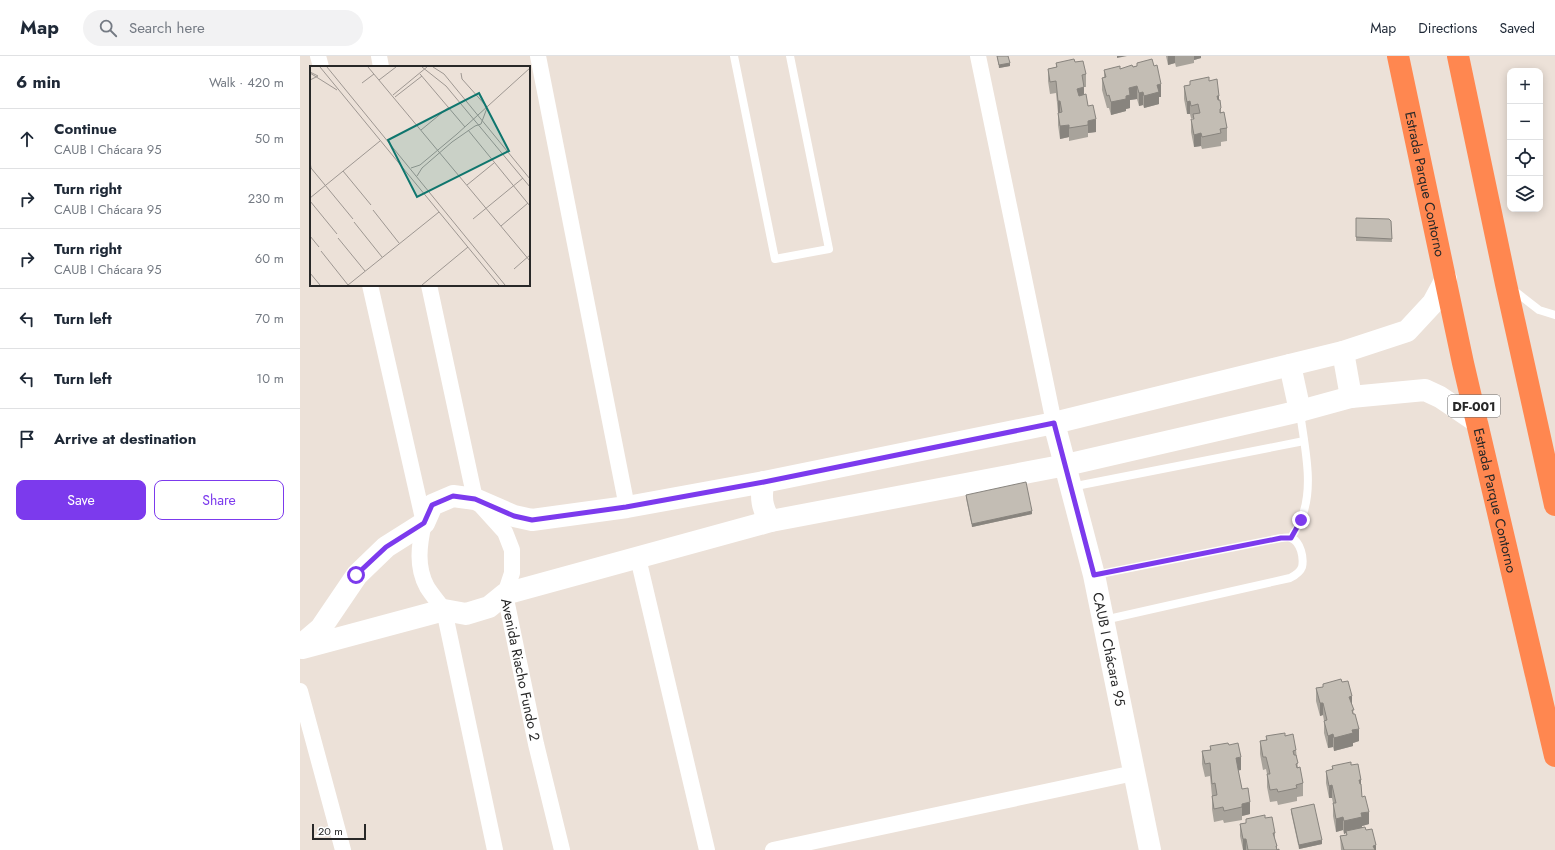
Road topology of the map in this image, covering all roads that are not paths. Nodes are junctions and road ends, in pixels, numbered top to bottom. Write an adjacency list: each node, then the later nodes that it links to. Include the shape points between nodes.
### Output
1 (318, 56): 9 (street)
2 (379, 56): 10 (street)
3 (538, 56): 28 (street)
4 (734, 56): 5 (lane, via 775,259 829,249)
5 (790, 56)
6 (978, 56): 21 (street)
7 (1398, 56): 11 (highway, Estrada Parque Contorno / DF-001)
8 (1458, 56): 12 (highway)
9 (321, 66)
10 (381, 66)
11 (1446, 279): 16 (street, via 1433,303 1407,331); 20 (highway, Estrada Parque Contorno / DF-001)
12 (1506, 284): 15 (lane, via 1539,310); 27 (highway)
13 (370, 286): 30 (street)
14 (429, 286): 26 (street)
15 (1555, 315)
16 (1343, 352): 17 (street); 18 (street)
17 (1290, 365): 19 (street); 21 (street)
18 (1350, 398): 19 (street); 20 (street, via 1425,390)
19 (1300, 411): 22 (lane); 23 (street)
20 (1477, 422): 39 (highway, Estrada Parque Contorno / DF-001)
21 (1054, 423): 23 (street, CAUB I Chácara 95); 24 (street)
22 (1304, 442): 25 (lane); 31 (lane, via 1309,486 1306,506)
23 (1066, 465): 25 (street, CAUB I Chácara 95); 29 (street)
24 (764, 482): 28 (street); 29 (street, via 762,501 766,515)
25 (1071, 487): 33 (street, CAUB I Chácara 95)
26 (475, 499): 28 (street, via 514,516 532,520); 30 (street, via 453,496 432,505); 34 (street, Avenida Riacho Fundo 2, via 505,532 512,550 512,573)
27 (1555, 505)
28 (626, 507)
29 (771, 521): 32 (street)
30 (424, 523): 35 (street, via 419,547 421,570 427,587); 37 (street, via 386,547 356,575 321,628)
31 (1291, 538): 33 (lane); 36 (lane, via 1301,551 1302,568 1290,578)
32 (638, 558): 34 (street); 44 (street)
33 (1094, 575): 36 (street, CAUB I Chácara 95)
34 (505, 594): 35 (street, via 489,607 466,614); 43 (street, Avenida Riacho Fundo 2, via 536,744)
35 (444, 610): 37 (street); 42 (street)
36 (1103, 620): 40 (street, CAUB I Chácara 95)
37 (300, 647)
38 (300, 691): 41 (street)
39 (1555, 756)
40 (1134, 773): 45 (street); 46 (street, CAUB I Chácara 95)
41 (343, 850)
42 (495, 850)
43 (562, 850)
44 (707, 850)
45 (774, 850)
46 (1150, 850)

